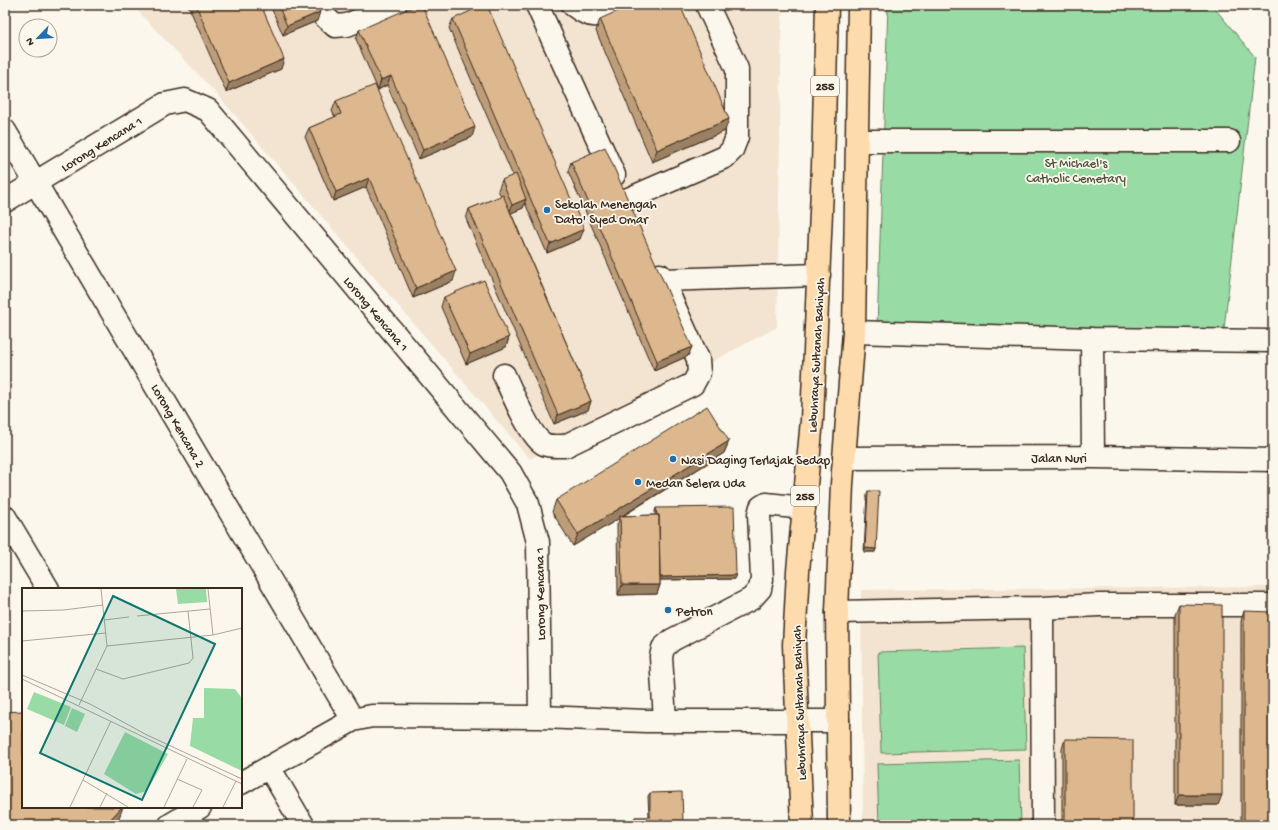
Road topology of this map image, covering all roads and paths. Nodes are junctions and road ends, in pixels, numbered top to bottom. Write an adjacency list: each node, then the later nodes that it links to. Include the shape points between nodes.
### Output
1 (319, 5): 2 (street, via 323,15 335,26 347,25)
2 (395, 5)
3 (573, 5): 4 (street, via 588,16 598,16)
4 (623, 5)
5 (707, 5): 13 (street, via 737,69 737,137 732,150 725,157)
6 (826, 5): 17 (main road, Lebuhraya Sultanah Bahiyah / 255)
7 (859, 5): 10 (main road, 255)
8 (539, 6): 13 (street)
9 (5, 131): 12 (street, Lorong Kencana 2)
10 (858, 141): 11 (street); 19 (main road, 255)
11 (1229, 141)
12 (37, 183): 14 (street, Lorong Kencana 1); 32 (street, Lorong Kencana 1, via 165,104 185,100 208,110 510,472 528,504 538,542); 33 (street, Lorong Kencana 2)
13 (626, 200): 15 (street)
14 (5, 201)
15 (635, 220)
16 (650, 254): 18 (street)
17 (819, 275): 18 (street); 26 (main road, Lebuhraya Sultanah Bahiyah / 255, via 812,420)
18 (663, 280): 22 (street, via 698,359 699,373 693,384 565,446 554,447 543,444 534,435)
19 (854, 332): 20 (street); 24 (main road, 255)
20 (1092, 339): 21 (street); 23 (street)
21 (1273, 341)
22 (504, 375)
23 (1093, 457): 24 (street, Jalan Nuri); 25 (street, Jalan Nuri)
24 (844, 458): 31 (main road, 255)
25 (1273, 460)
26 (804, 508): 34 (street, via 766,504 761,507 760,590 751,599 672,640 663,648 661,657); 35 (main road, Lebuhraya Sultanah Bahiyah / 255, via 794,645)
27 (5, 517): 28 (street)
28 (47, 588)
29 (1273, 605): 30 (street, via 1099,605)
30 (1042, 608): 31 (street); 42 (street)
31 (837, 612): 36 (main road, 255)
32 (540, 718): 33 (street, via 372,716); 34 (street)
33 (353, 720): 37 (street)
34 (665, 720): 35 (street)
35 (797, 720): 36 (street); 40 (main road, Lebuhraya Sultanah Bahiyah / 255)
36 (838, 721): 41 (main road, 255)
37 (269, 767): 38 (street); 39 (street)
38 (242, 782)
39 (303, 825)
40 (802, 825)
41 (839, 825)
42 (1043, 825)

